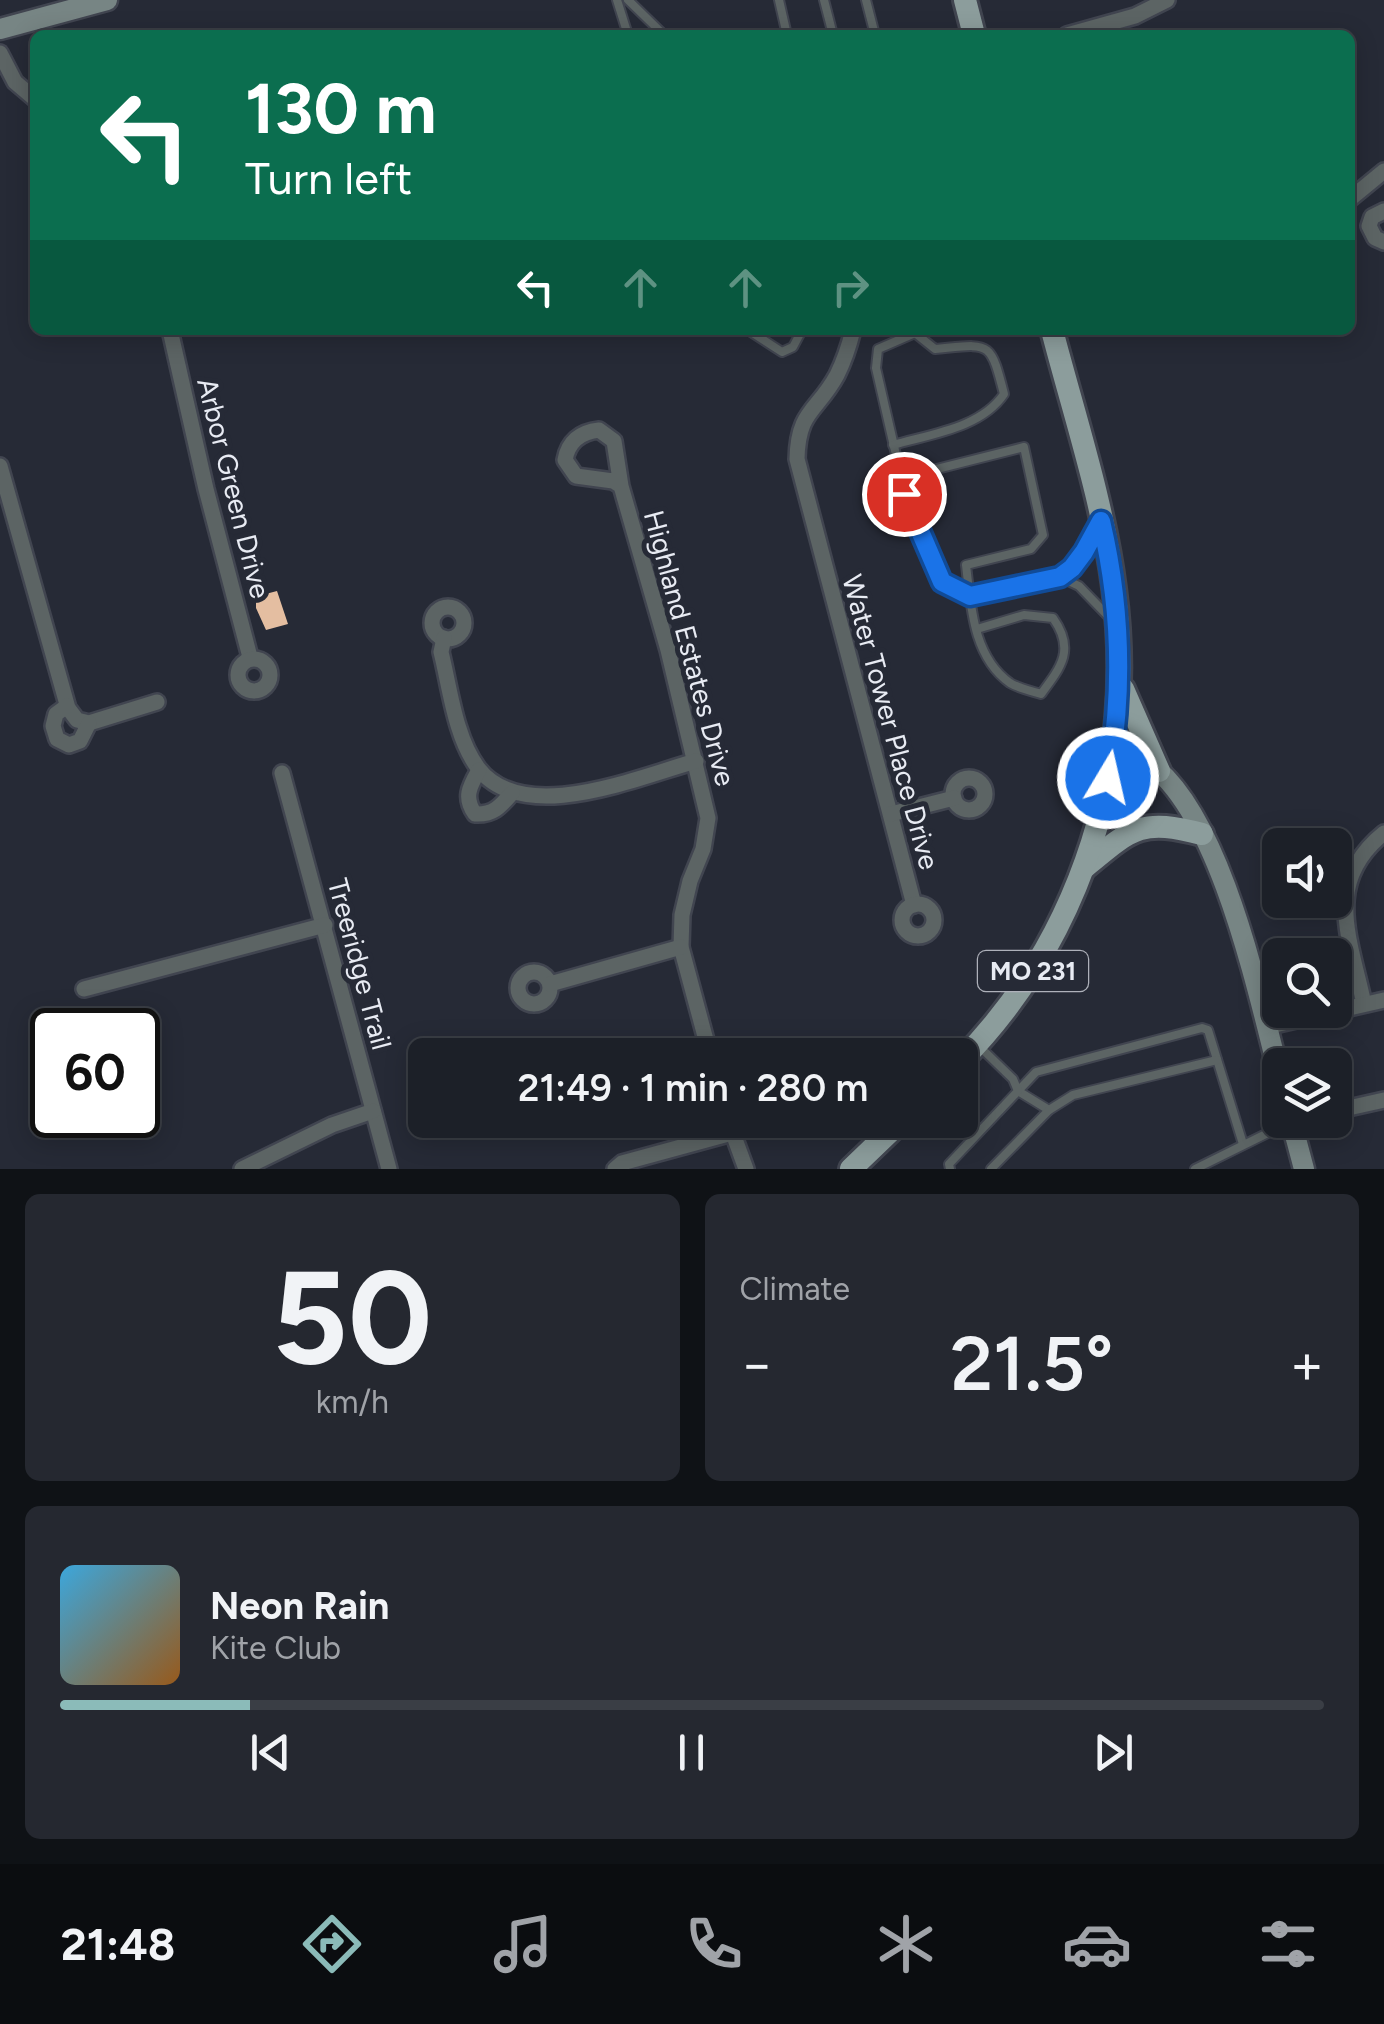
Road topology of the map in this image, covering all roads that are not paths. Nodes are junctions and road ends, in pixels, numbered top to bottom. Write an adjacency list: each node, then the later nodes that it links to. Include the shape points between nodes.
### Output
1 (108, 0): 9 (street)
2 (616, 0): 10 (lane)
3 (628, 0): 11 (lane)
4 (779, 0): 12 (lane)
5 (824, 0): 13 (lane)
6 (866, 0): 14 (lane)
7 (965, 0): 15 (main road)
8 (1166, 0): 16 (street)
9 (0, 29)
10 (626, 30)
11 (659, 30)
12 (786, 30)
13 (832, 30)
14 (874, 30)
15 (973, 30)
16 (1085, 30)
17 (0, 53): 18 (street)
18 (30, 95)
19 (1384, 171): 20 (street)
20 (1356, 196): 21 (street)
21 (1380, 212): 22 (street, via 1369,226)
22 (1382, 243)
23 (171, 335): 40 (street, Arbor Green Drive)
24 (756, 335): 25 (lane, via 782,352)
25 (800, 335)
26 (851, 335): 52 (street, Water Tower Place Drive, via 835,379 804,419 797,460)
27 (907, 335): 30 (lane, via 878,349)
28 (919, 335): 30 (lane, via 935,349 986,348 1004,394 966,424)
29 (1050, 335): 34 (main road, MO 231)
30 (893, 444): 32 (lane)
31 (0, 466): 43 (street)
32 (901, 478): 36 (lane, via 942,582); 36 (lane, via 1024,446 1043,535 1031,548 966,565)
33 (621, 486): 46 (street, Highland Estates Drive)
34 (1101, 521): 35 (lane); 37 (main road, MO 231)
35 (1060, 577): 36 (lane); 37 (lane, via 1079,586)
36 (970, 596): 38 (lane)
37 (1118, 626): 41 (main road, MO 231)
38 (977, 629): 38 (lane, via 1024,615 1052,618 1065,634 1066,648 1041,694 1011,684 984,656)
39 (444, 638): 47 (street, via 440,652 461,732)
40 (250, 657)
41 (1120, 681): 45 (main road, MO 231); 48 (main road)
42 (156, 702): 44 (street)
43 (67, 706): 44 (street, via 77,720); 44 (street, via 56,714 57,738 68,746 80,741)
44 (88, 722)
45 (1112, 753): 48 (street, via 1137,757); 55 (main road, MO 231)
46 (696, 761): 50 (street, via 550,797); 58 (street, Highland Estates Drive, via 708,818)
47 (479, 770): 50 (street); 50 (street, via 468,790 475,814 499,809)
48 (1158, 772): 54 (street)
49 (282, 773): 57 (street, Treeridge Trail)
50 (512, 793)
51 (954, 798): 52 (street)
52 (891, 814): 56 (street, Water Tower Place Drive)
53 (1384, 832): 62 (street, via 1355,863 1343,908)
54 (1202, 834): 55 (main road, via 1168,825 1137,829); 64 (street, via 1230,896)
55 (1086, 867): 66 (main road, MO 231, via 1043,954)
56 (914, 905)
57 (324, 925): 60 (street); 73 (street, Treeridge Trail)
58 (680, 947): 59 (street); 65 (street, Highland Estates Drive)
59 (550, 984)
60 (84, 989)
61 (1384, 1000): 62 (street)
62 (1364, 1004): 63 (street)
63 (1352, 1007)
64 (1262, 1012)
65 (705, 1038)
66 (978, 1044)
67 (978, 1046): 69 (lane)
68 (1217, 1060): 69 (lane, via 1202,1028 1036,1072); 72 (lane, via 1073,1096); 79 (lane)
69 (1018, 1091): 72 (lane); 85 (lane)
70 (1384, 1100): 71 (street)
71 (1352, 1107)
72 (1049, 1110): 86 (lane)
73 (373, 1111): 80 (street); 81 (street, Treeridge Trail)
74 (1262, 1135): 79 (lane)
75 (697, 1138): 82 (street)
76 (734, 1138): 83 (street)
77 (883, 1138): 84 (main road)
78 (1298, 1138): 88 (street)
79 (1243, 1144): 87 (lane)
80 (242, 1169)
81 (389, 1169)
82 (615, 1169)
83 (746, 1169)
84 (851, 1169)
85 (950, 1169)
86 (992, 1169)
87 (1196, 1169)
88 (1304, 1169)

